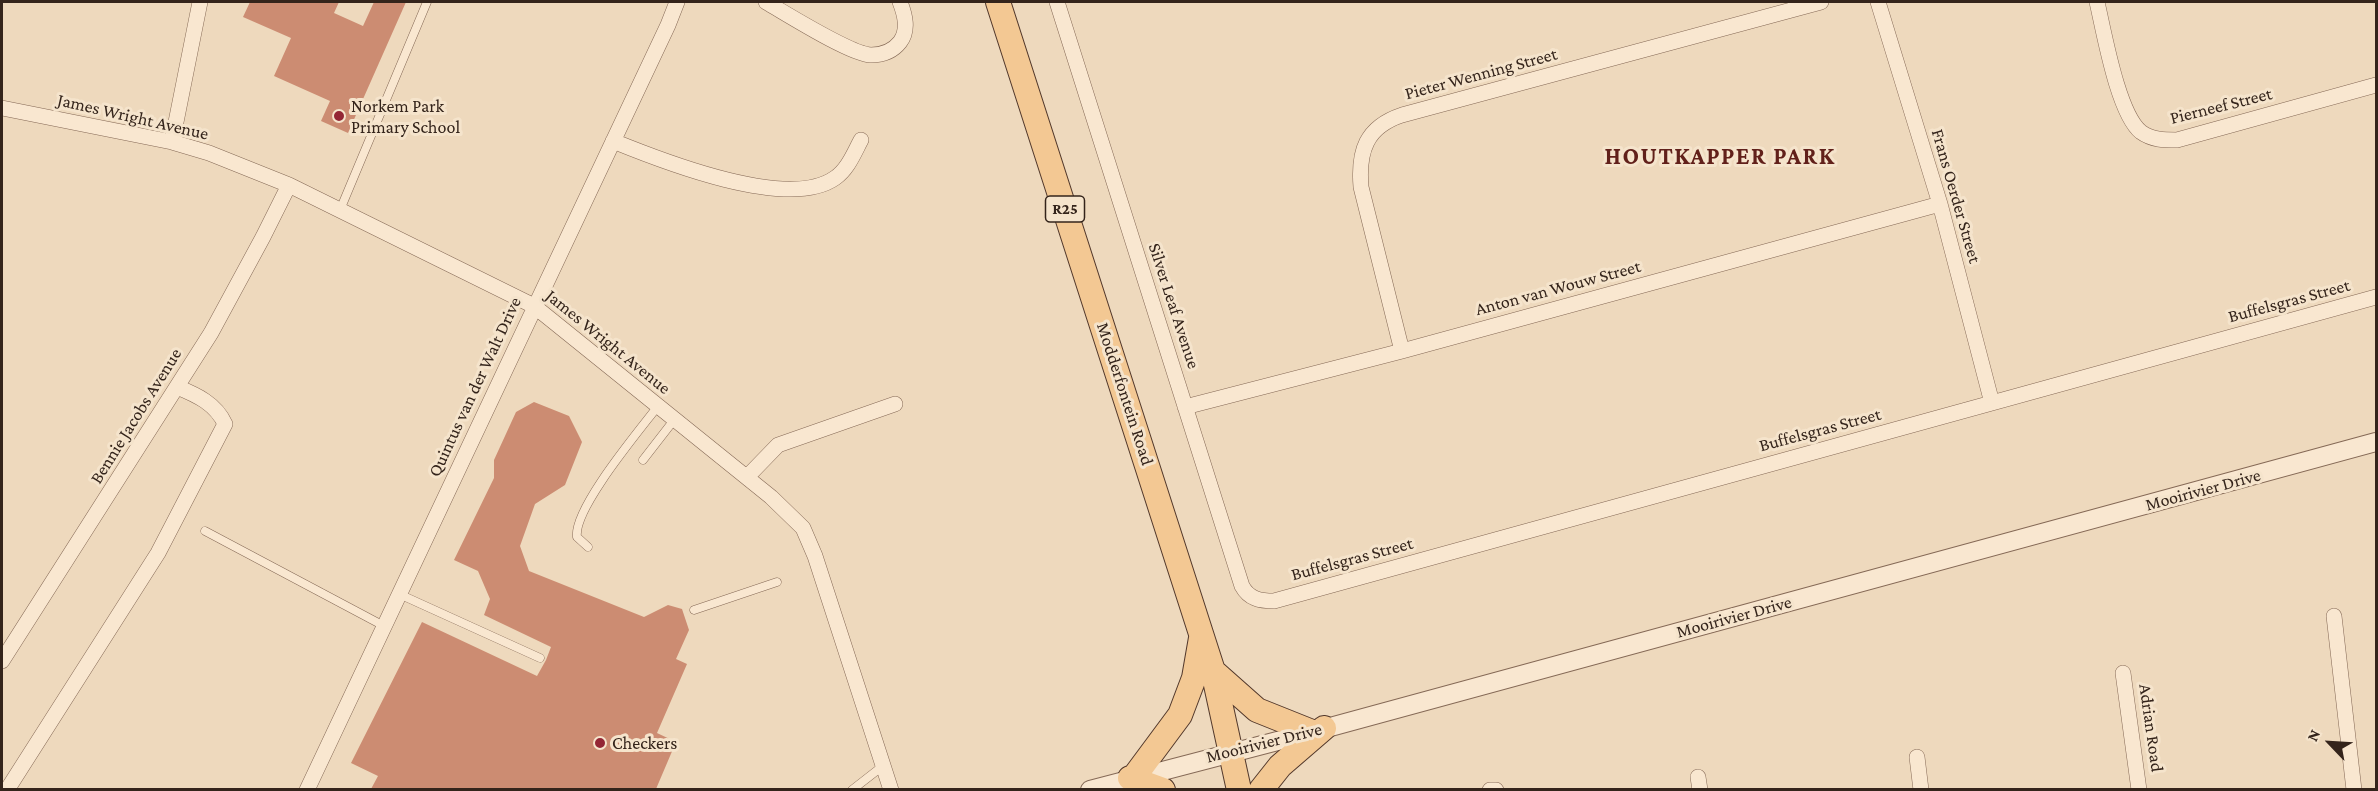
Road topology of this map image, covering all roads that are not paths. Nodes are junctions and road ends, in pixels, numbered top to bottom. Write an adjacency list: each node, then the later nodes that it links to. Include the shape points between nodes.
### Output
1 (200, 2): 15 (street)
2 (427, 2): 18 (lane)
3 (677, 2): 14 (street, Quintus van der Walt Drive)
4 (766, 2): 5 (street, via 841,44 869,55 883,53 903,38 905,19)
5 (900, 2)
6 (998, 2): 39 (main road, Modderfontein Road / R25)
7 (1057, 2): 26 (street, Silver Leaf Avenue)
8 (1821, 2): 21 (street, Pieter Wenning Street, via 1402,115 1380,125 1361,157 1361,187)
9 (1878, 2): 17 (street, Frans Oerder Street)
10 (2097, 2): 11 (street, Pierneef Street, via 2124,109 2141,132 2157,140 2176,140)
11 (2376, 85)
12 (2, 108): 15 (street, James Wright Avenue)
13 (861, 140): 14 (street, via 835,178 795,189 697,173)
14 (613, 141): 20 (street, Quintus van der Walt Drive)
15 (172, 142): 16 (street, James Wright Avenue)
16 (289, 184): 18 (street, James Wright Avenue); 22 (street, Bennie Jacobs Avenue, via 211,333)
17 (1940, 204): 21 (street, Anton van Wouw Street); 23 (street, Frans Oerder Street)
18 (340, 210): 20 (street, James Wright Avenue)
19 (2376, 297): 23 (street, Buffelsgras Street)
20 (534, 306): 25 (street, James Wright Avenue); 34 (street, Quintus van der Walt Drive)
21 (1402, 351): 26 (street, Anton van Wouw Street)
22 (177, 387): 41 (street, Bennie Jacobs Avenue); 49 (street, via 219,411 225,424 159,553)
23 (1992, 403): 35 (street, Buffelsgras Street)
24 (896, 404): 30 (street, via 778,446)
25 (658, 406): 27 (street, James Wright Avenue); 32 (lane, via 598,487 578,526 577,537)
26 (1185, 407): 35 (street, Silver Leaf Avenue, via 1242,586 1255,599)
27 (675, 420): 29 (lane); 30 (street, James Wright Avenue)
28 (2376, 442): 44 (street, Mooirivier Drive)
29 (643, 460)
30 (747, 477): 47 (street, James Wright Avenue, via 786,509 806,534)
31 (205, 531): 38 (lane)
32 (588, 547)
33 (777, 582): 36 (lane)
34 (399, 594): 38 (street, Quintus van der Walt Drive); 40 (lane)
35 (1274, 601)
36 (694, 610)
37 (2334, 616): 61 (street)
38 (384, 626): 50 (street, Quintus van der Walt Drive)
39 (1202, 636): 42 (main road, Modderfontein Road / R25); 48 (main road, via 1194,678 1180,715)
40 (540, 658)
41 (2, 661)
42 (1213, 671): 44 (main road, via 1257,710); 45 (main road, Modderfontein Road / R25)
43 (2123, 673): 60 (street, Adrian Road)
44 (1318, 730): 45 (street, Mooirivier Drive); 56 (main road)
45 (1232, 751): 48 (street, Mooirivier Drive); 55 (main road, Modderfontein Road / R25)
46 (1917, 757): 59 (street)
47 (884, 765): 51 (lane); 52 (street, James Wright Avenue)
48 (1132, 778): 53 (street, Mooirivier Drive); 54 (main road)
49 (7, 789)
50 (307, 789)
51 (852, 789)
52 (891, 789)
53 (1090, 789)
54 (1163, 789)
55 (1239, 789)
56 (1261, 789)
57 (1490, 789): 58 (street)
58 (1496, 789)
59 (1921, 789)
60 (2139, 789)
61 (2354, 789)

